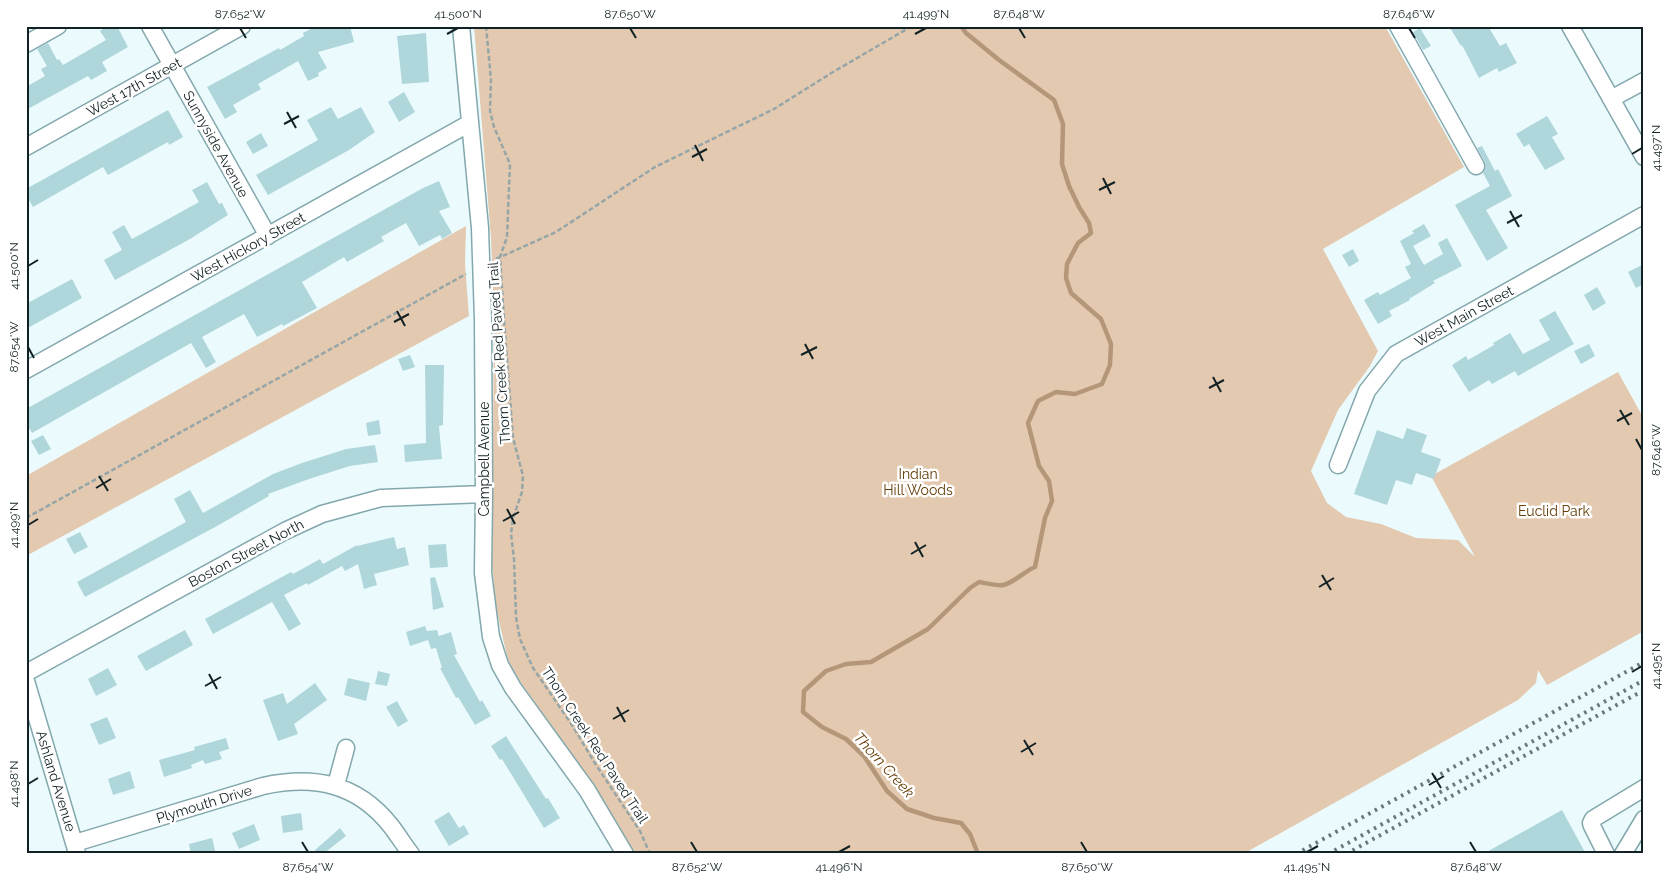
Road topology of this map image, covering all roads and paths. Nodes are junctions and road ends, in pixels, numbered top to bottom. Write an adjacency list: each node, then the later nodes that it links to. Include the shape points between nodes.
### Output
1 (58, 26): 9 (street)
2 (150, 26): 10 (street, Sunnyside Avenue)
3 (242, 26): 10 (street, West 17th Street)
4 (461, 26): 13 (street, Campbell Avenue)
5 (486, 26): 19 (path, Thorn Creek Red Paved Trail, via 490,111 510,164 507,237)
6 (908, 26): 19 (path, via 774,109 655,166 556,232)
7 (1398, 26): 16 (street)
8 (1570, 26): 12 (street)
9 (26, 44)
10 (172, 66): 14 (street, West 17th Street); 18 (street, Sunnyside Avenue)
11 (1644, 81): 12 (street)
12 (1611, 99): 15 (street)
13 (470, 123): 18 (street, West Hickory Street); 23 (street, Campbell Avenue, via 480,228)
14 (26, 147)
15 (1644, 157)
16 (1476, 166)
17 (1644, 215): 22 (street, West Main Street, via 1396,354 1368,391)
18 (268, 236): 21 (street, West Hickory Street)
19 (499, 258): 34 (path, Thorn Creek Red Paved Trail, via 513,438 523,476 511,534 520,639 533,668 640,831)
20 (460, 277): 24 (path)
21 (26, 370)
22 (1338, 466)
23 (484, 494): 25 (street, Boston Street North, via 381,498 322,514 284,531); 33 (street, Campbell Avenue, via 483,573 491,637 500,665 587,790)
24 (26, 518)
25 (26, 673)
26 (26, 680): 31 (street, Ashland Avenue)
27 (346, 748): 28 (street)
28 (336, 785): 31 (street, Plymouth Drive, via 284,781 263,786); 32 (street, Plymouth Drive, via 376,810 390,825)
29 (1644, 788): 35 (street, via 1593,819 1592,826)
30 (1644, 819): 36 (street)
31 (76, 848)
32 (404, 851)
33 (625, 854)
34 (650, 854)
35 (1606, 854)
36 (1623, 854)

